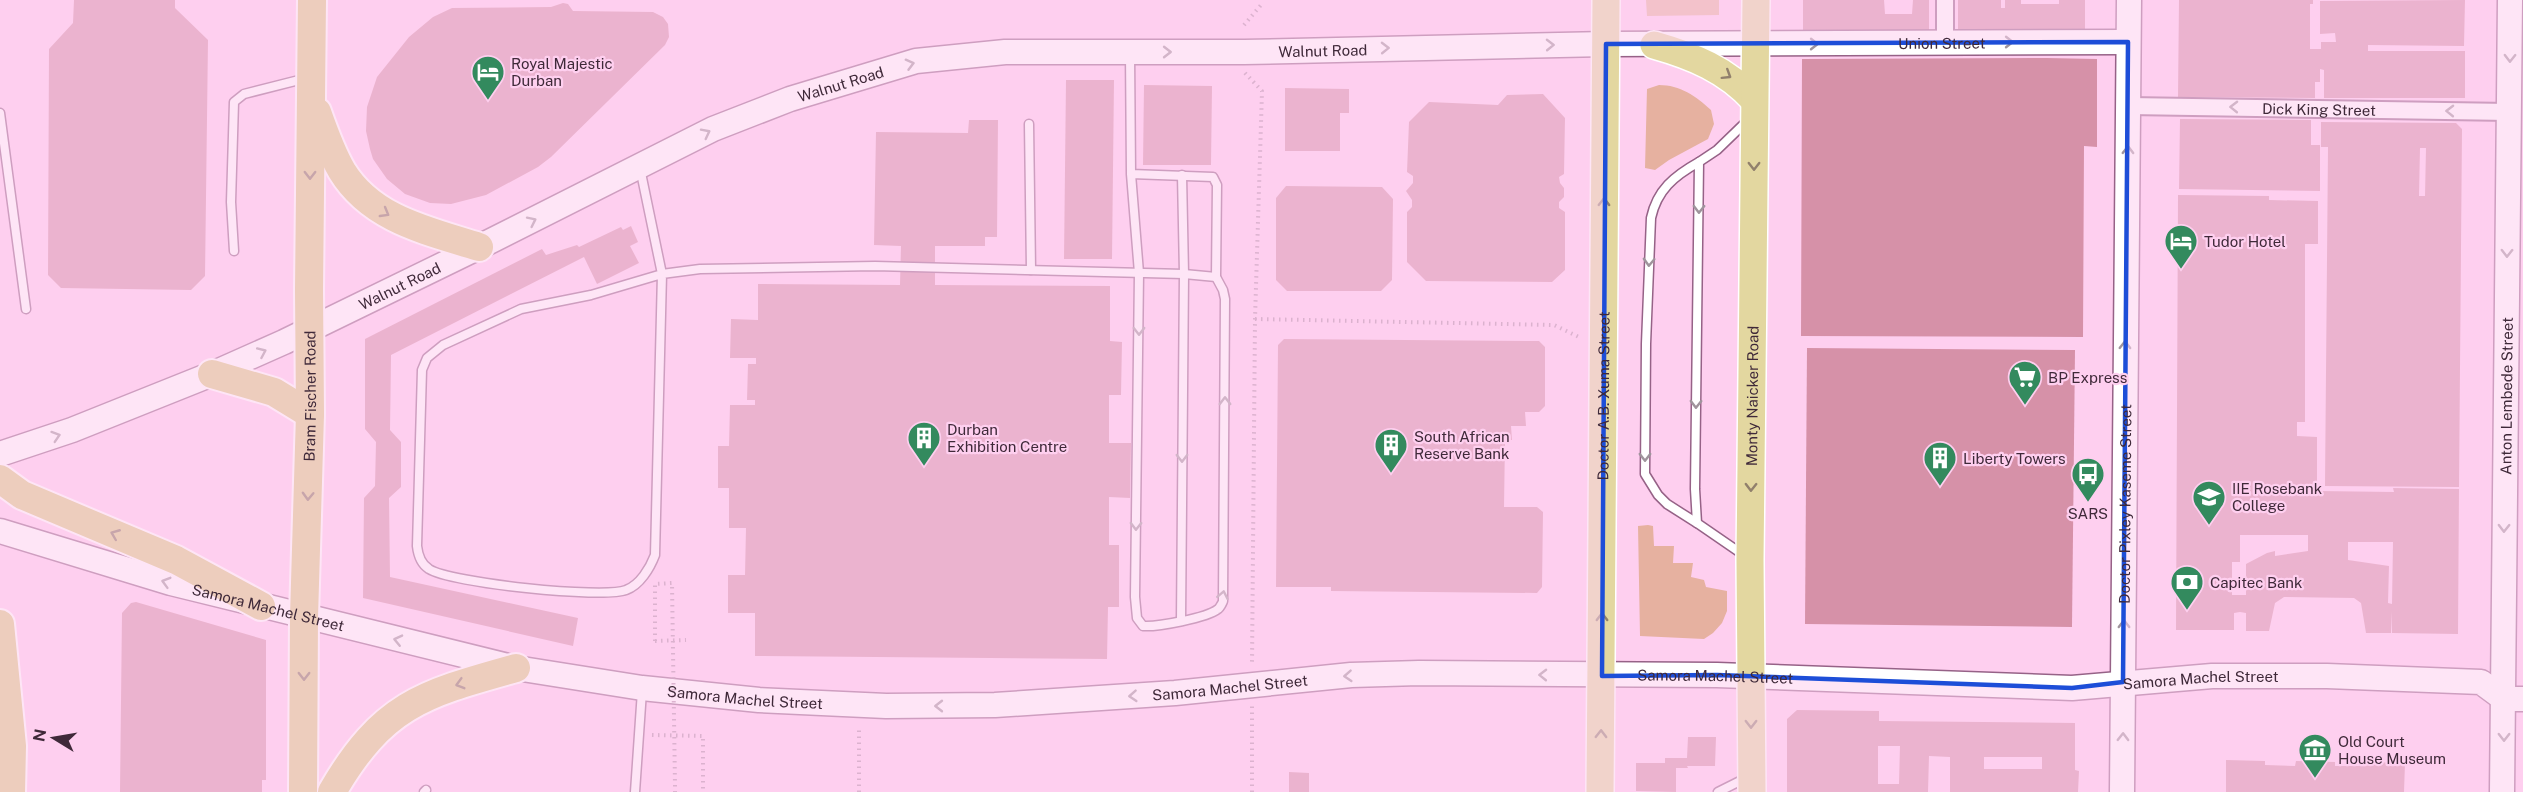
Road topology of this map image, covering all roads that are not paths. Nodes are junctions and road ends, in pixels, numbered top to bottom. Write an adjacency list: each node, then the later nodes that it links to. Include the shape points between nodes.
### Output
1 (312, 0): 13 (highway, Bram Fischer Road)
2 (1606, 0): 9 (main road, Doctor A.B. Xuma Street)
3 (1756, 0): 10 (main road, Monty Naicker Road)
4 (1945, 0): 7 (street)
5 (2129, 0): 8 (main road, Doctor Pixley Kaseme Street)
6 (2510, 0): 16 (main road, Anton Lembede Street, one-way to 16)
7 (1945, 42): 8 (main road, Union Street, one-way to 8); 10 (main road, Union Street, one-way to 7)
8 (2128, 42): 15 (main road, Doctor Pixley Kaseme Street)
9 (1606, 44): 11 (main road, Walnut Road); 12 (main road, Walnut Road, one-way to 9); 47 (main road, Doctor A.B. Xuma Street, one-way to 9)
10 (1756, 44): 11 (main road, Walnut Road); 14 (main road, Monty Naicker Road)
11 (1654, 45): 14 (main road, one-way to 14, via 1700,60 1725,74 1740,84)
12 (1130, 52): 21 (main road, Walnut Road, one-way to 12, via 713,129 790,99 916,61 1005,52); 22 (lane)
13 (310, 86): 24 (highway, one-way to 24, via 333,155 372,205 392,217); 25 (lane, via 244,94 234,102); 32 (highway, Bram Fischer Road, one-way to 32)
14 (1754, 106): 20 (lane, via 1717,150); 40 (main road, Monty Naicker Road, one-way to 40)
15 (2129, 106): 16 (street, Dick King Street, one-way to 15); 50 (main road, Doctor Pixley Kaseme Street, one-way to 15)
16 (2509, 112): 19 (main road, Anton Lembede Street)
17 (0, 113): 31 (lane)
18 (1029, 124): 26 (lane)
19 (2516, 145): 33 (main road, Anton Lembede Street, one-way to 33)
20 (1699, 162): 38 (lane, one-way to 38); 38 (lane, one-way to 38, via 1664,186 1654,203 1645,404 1645,474 1667,504)
21 (640, 167): 24 (main road, Walnut Road, one-way to 21); 29 (lane)
22 (1131, 174): 23 (lane); 27 (lane)
23 (1182, 175): 28 (lane); 30 (lane, via 1208,175 1217,185)
24 (479, 247): 32 (main road, Walnut Road)
25 (234, 251)
26 (1031, 270): 27 (lane); 29 (lane, via 769,267)
27 (1139, 273): 28 (lane); 43 (lane, one-way to 43, via 1137,618 1143,626)
28 (1184, 273): 30 (lane); 43 (lane, one-way to 43)
29 (662, 274): 29 (lane, via 591,295 521,309 443,345 428,358 421,382 417,546 423,565 470,580 567,591 616,592 627,590 640,580 655,555)
30 (1216, 277): 43 (lane, one-way to 30, via 1206,615 1223,601 1225,299)
31 (26, 309)
32 (310, 328): 34 (main road, Walnut Road, one-way to 32); 35 (highway, Bram Fischer Road)
33 (2515, 338): 45 (main road, Anton Lembede Street, one-way to 45)
34 (212, 374): 35 (highway, via 274,392); 36 (main road, Walnut Road, one-way to 34)
35 (310, 414): 42 (highway, Bram Fischer Road, one-way to 42)
36 (0, 454)
37 (0, 479): 41 (highway, one-way to 37, via 165,555 22,495)
38 (1696, 523): 40 (lane)
39 (0, 531): 41 (main road, Samora Machel Street, one-way to 39)
40 (1750, 560): 48 (main road, Monty Naicker Road)
41 (261, 606): 42 (main road, Samora Machel Street)
42 (304, 617): 46 (main road, Samora Machel Street, one-way to 42); 56 (highway, Bram Fischer Road, one-way to 56)
43 (1181, 620)
44 (0, 624): 53 (highway)
45 (2513, 665): 49 (main road); 52 (main road, Anton Lembede Street)
46 (516, 668): 51 (main road, Samora Machel Street); 57 (highway, one-way to 57, via 451,686 392,716 367,740)
47 (1602, 676): 48 (main road, Samora Machel Street); 51 (main road, Samora Machel Street, one-way to 51, via 1351,675 1175,693 995,705 859,705); 59 (main road, Doctor A.B. Xuma Street, one-way to 47)
48 (1752, 676): 50 (main road, Samora Machel Street, via 2072,688); 54 (main road, Monty Naicker Road, one-way to 54)
49 (2481, 681): 50 (main road, Samora Machel Street, via 2212,676); 52 (main road)
50 (2123, 682): 61 (main road, Doctor Pixley Kaseme Street, one-way to 50)
51 (642, 688): 58 (lane)
52 (2514, 699): 62 (main road, Anton Lembede Street, one-way to 62)
53 (5, 721): 55 (highway)
54 (1752, 784): 60 (lane)
55 (11, 792)
56 (303, 792)
57 (332, 792)
58 (635, 792)
59 (1600, 792)
60 (1718, 792)
61 (2122, 792)
62 (2502, 792)

